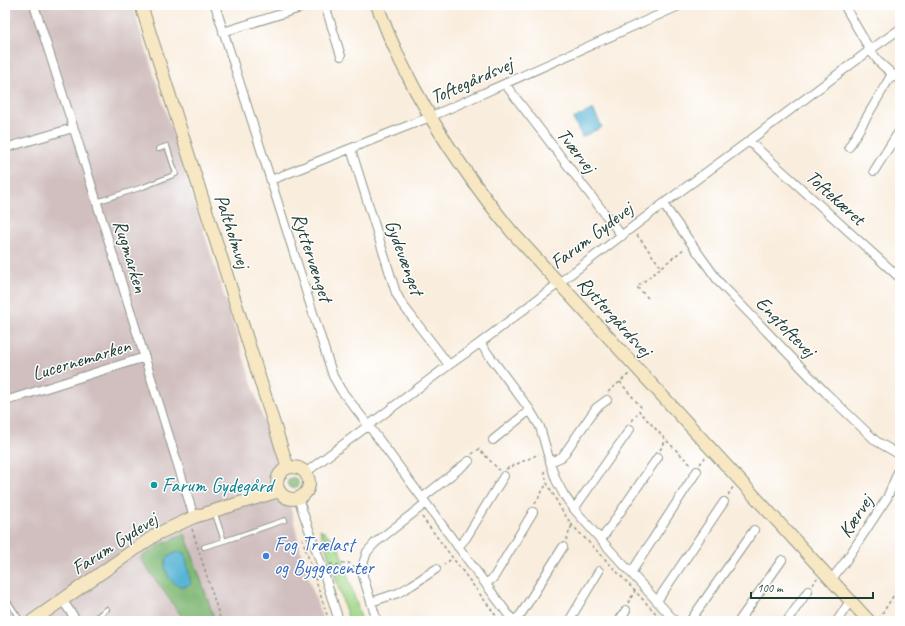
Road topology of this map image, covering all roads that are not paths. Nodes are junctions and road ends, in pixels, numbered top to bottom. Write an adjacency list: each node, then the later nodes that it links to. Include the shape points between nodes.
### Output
1 (34, 5): 17 (street, Rugmarken)
2 (141, 5): 45 (street, Paltholmvej)
3 (215, 5): 10 (street, Ryttervænget)
4 (310, 5): 10 (street)
5 (325, 5): 12 (street)
6 (377, 5): 16 (street, Ryttergårdsvej, via 399,58)
7 (681, 5): 15 (street, Toftegårdsvej)
8 (844, 5): 11 (street)
9 (900, 29): 11 (street, Farum Gydevej)
10 (224, 32): 25 (street, Ryttervænget)
11 (870, 50): 13 (street); 19 (street, Farum Gydevej)
12 (341, 56)
13 (892, 74): 14 (street); 20 (street)
14 (900, 82)
15 (505, 84): 16 (street, Toftegårdsvej); 28 (street, Tværvej)
16 (430, 117): 23 (street, Toftegårdsvej); 30 (street, Ryttergårdsvej, via 475,186 512,232)
17 (74, 128): 21 (street); 26 (street, Rugmarken)
18 (900, 130): 24 (street)
19 (749, 141): 27 (street, Farum Gydevej); 29 (street, Toftekæret)
20 (849, 147)
21 (5, 148)
22 (158, 149): 26 (lane, via 167,146 176,174)
23 (351, 149): 25 (street, Toftegårdsvej); 33 (street, Gydevænget, via 396,293)
24 (874, 171)
25 (271, 180): 37 (street, Ryttervænget, via 333,376)
26 (96, 202): 32 (street, Rugmarken)
27 (663, 204): 28 (street, Farum Gydevej); 40 (street, Engtoftevej, via 719,282 876,441)
28 (622, 236): 30 (street, Farum Gydevej)
29 (900, 278)
30 (559, 283): 31 (street, Farum Gydevej); 68 (street, Ryttergårdsvej)
31 (480, 343): 33 (street, Farum Gydevej); 36 (street)
32 (144, 357): 35 (street, Lucernemarken); 56 (street, Rugmarken)
33 (449, 365): 37 (street, Farum Gydevej)
34 (607, 400): 43 (street, via 596,408 562,457)
35 (5, 401)
36 (530, 410): 39 (street); 43 (street, via 540,427)
37 (369, 426): 47 (street, Farum Gydevej); 51 (street, Ryttervænget)
38 (630, 429): 53 (street)
39 (493, 440)
40 (900, 455)
41 (658, 457): 59 (street)
42 (469, 461): 51 (street)
43 (550, 462): 53 (street, via 556,480)
44 (900, 467): 68 (street, Kærvej, via 887,498 846,562)
45 (288, 468): 47 (street, via 300,469); 49 (street, via 283,470 278,478)
46 (697, 472): 67 (street)
47 (305, 473): 50 (street, via 308,479 306,491)
48 (504, 476): 62 (street)
49 (279, 490): 50 (street); 54 (street, Farum Gydevej)
50 (292, 501): 82 (street, via 320,561)
51 (424, 501): 62 (street, Ryttervænget); 75 (street, via 417,510 367,552 363,576)
52 (724, 502): 73 (street)
53 (574, 509): 59 (street)
54 (214, 511): 56 (street, Farum Gydevej); 60 (lane)
55 (534, 512): 69 (street, via 494,577)
56 (192, 519): 72 (street, Farum Gydevej, via 157,534)
57 (285, 520): 60 (lane)
58 (754, 530): 88 (street)
59 (601, 540): 67 (street)
60 (224, 541): 61 (lane)
61 (204, 547)
62 (458, 547): 69 (street, Ryttervænget)
63 (562, 547): 84 (street, Ryttervænget, via 522,614)
64 (782, 560): 89 (street)
65 (436, 569): 75 (street, via 398,593)
66 (600, 571): 85 (street)
67 (631, 573): 73 (street)
68 (827, 575): 74 (street, Ryttergårdsvej)
69 (486, 584): 84 (street, Ryttervænget)
70 (808, 591): 90 (street)
71 (5, 597): 78 (lane)
72 (62, 600): 79 (street, Farum Gydevej); 80 (street, Farum Gydevej)
73 (657, 601): 87 (street)
74 (850, 601): 91 (street); 92 (street, Ryttergårdsvej)
75 (372, 602): 83 (street)
76 (107, 609): 81 (lane)
77 (626, 610): 86 (street)
78 (21, 621)
79 (32, 621)
80 (77, 621)
81 (91, 621)
82 (339, 621)
83 (377, 621)
84 (514, 621)
85 (569, 621)
86 (619, 621)
87 (675, 621)
88 (690, 621)
89 (739, 621)
90 (787, 621)
91 (837, 621)
92 (869, 621)

